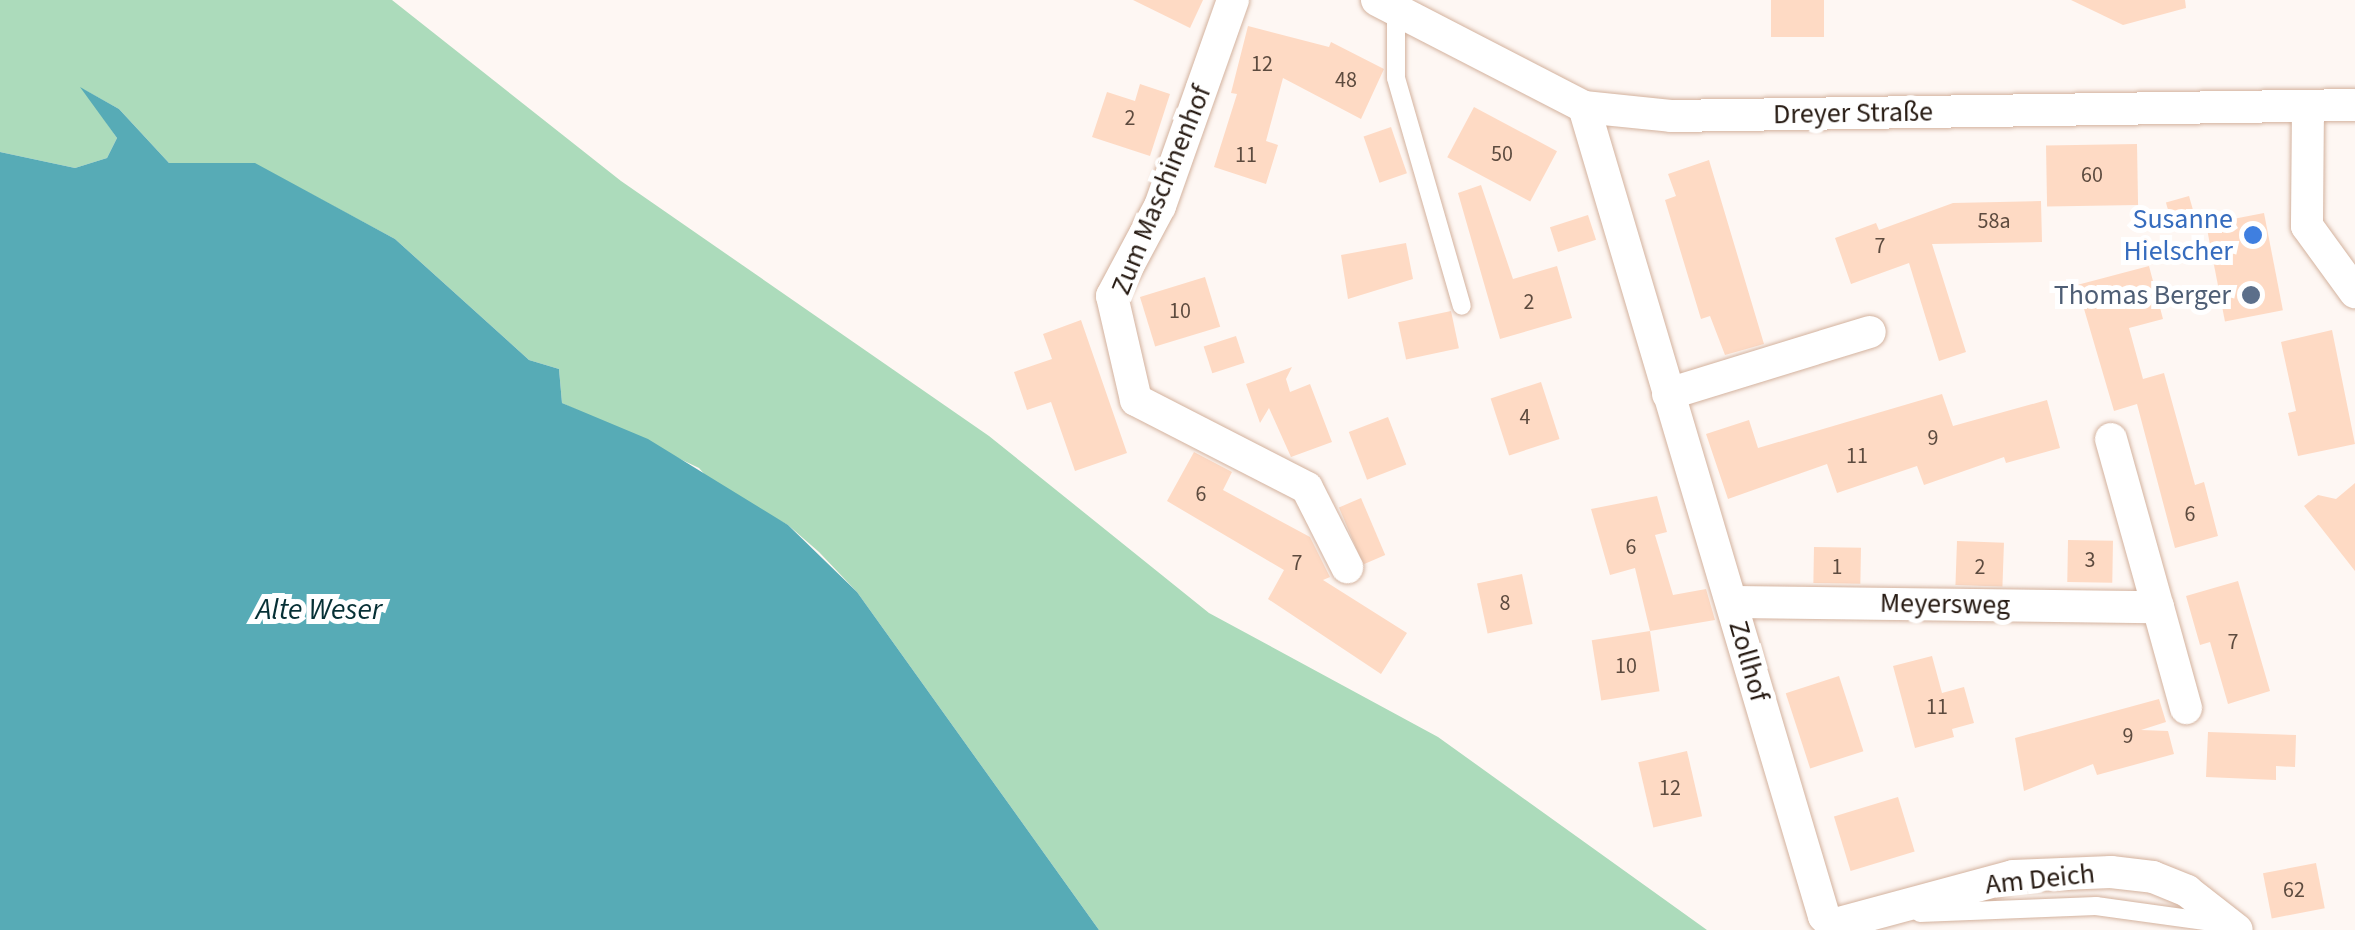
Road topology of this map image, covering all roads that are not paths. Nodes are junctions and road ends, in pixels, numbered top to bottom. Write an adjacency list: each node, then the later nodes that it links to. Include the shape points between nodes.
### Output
1 (1233, 0): 11 (street, Zum Maschinenhof, via 1160,206 1112,296 1136,400 1307,488)
2 (1386, 5): 5 (street, Dreyer Straße); 7 (lane, via 1396,78)
3 (2355, 105): 4 (street, Dreyer Straße)
4 (2308, 106): 5 (street, Dreyer Straße, via 1671,116); 6 (street, via 2306,226)
5 (1584, 107): 9 (street, Zollhof)
6 (2355, 292)
7 (1462, 306)
8 (1870, 332): 9 (street)
9 (1668, 394): 12 (street, Zollhof)
10 (2111, 438): 13 (street)
11 (1347, 567)
12 (1732, 602): 13 (street, Meyersweg); 16 (street, Zollhof)
13 (2158, 607): 14 (street)
14 (2186, 708)
15 (2232, 927): 16 (street, Am Deich, via 2187,891 2152,877 2111,872 2013,876)
16 (1832, 928)

